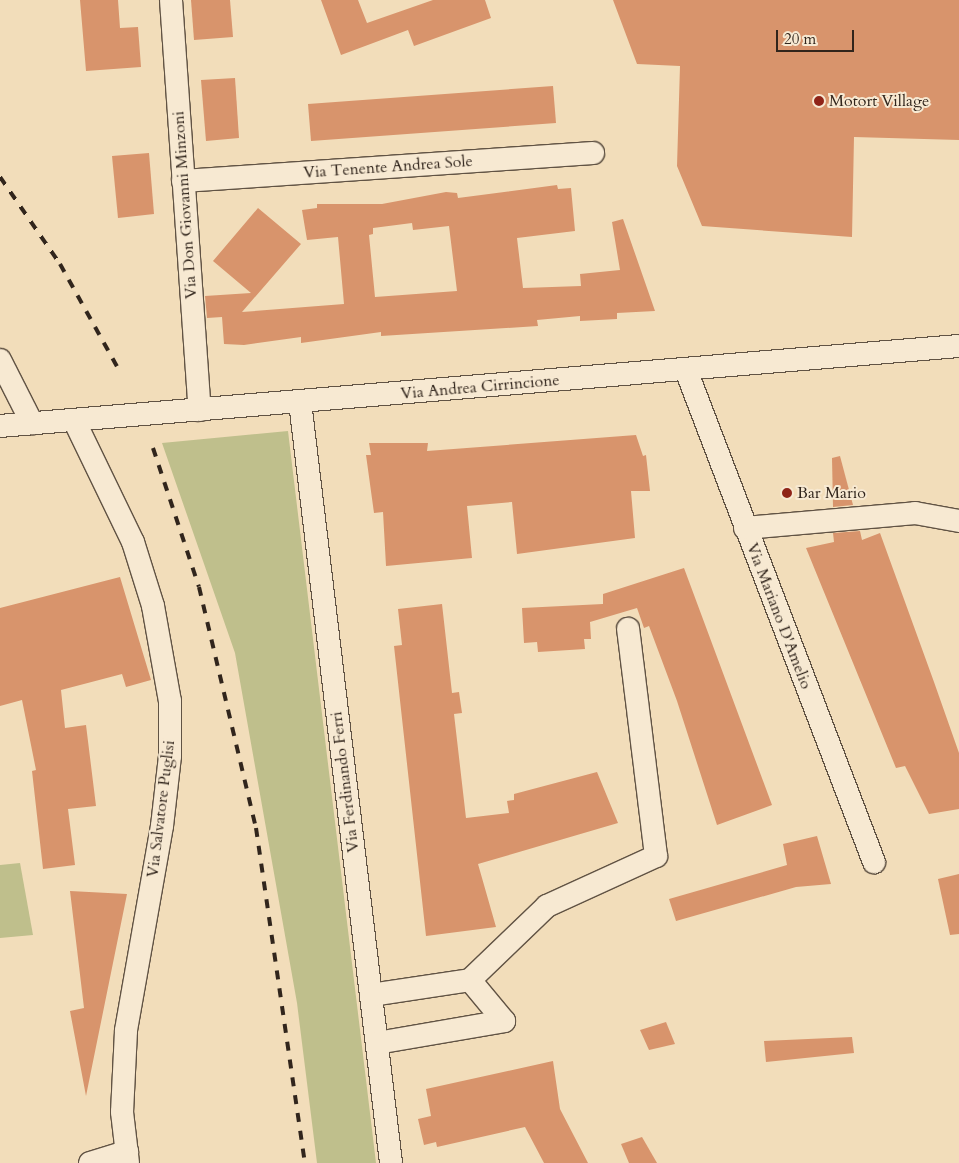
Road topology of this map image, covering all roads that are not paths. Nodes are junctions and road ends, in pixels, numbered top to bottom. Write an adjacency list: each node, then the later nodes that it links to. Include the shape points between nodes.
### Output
1 (171, 0): 3 (street, Via Don Giovanni Minzoni)
2 (593, 153): 3 (street, Via Tenente Andrea Sole)
3 (183, 180): 8 (street, Via Don Giovanni Minzoni)
4 (959, 346): 6 (street, Via Andrea Cirrincione)
5 (0, 360): 10 (street)
6 (686, 370): 7 (street, Via Andrea Cirrincione); 13 (street, Via Mariano D'Amelio)
7 (300, 402): 8 (street, Via Andrea Cirrincione); 17 (street, Via Ferdinando Ferri)
8 (200, 410): 9 (street, Via Andrea Cirrincione)
9 (74, 420): 10 (street, Via Andrea Cirrincione); 19 (street, Via Salvatore Puglisi, via 133,542 153,606 170,701 170,756 162,826 126,1031 122,1112)
10 (32, 423): 11 (street, Via Andrea Cirrincione)
11 (0, 426)
12 (959, 520): 13 (street, via 915,513)
13 (745, 528): 15 (street, Via Mariano D'Amelio)
14 (628, 629): 16 (street, via 656,856 548,906)
15 (874, 862)
16 (470, 980): 17 (street); 18 (street, via 504,1021)
17 (371, 995): 18 (street, Via Ferdinando Ferri)
18 (377, 1043): 20 (street, Via Ferdinando Ferri)
19 (114, 1160)
20 (391, 1163)

